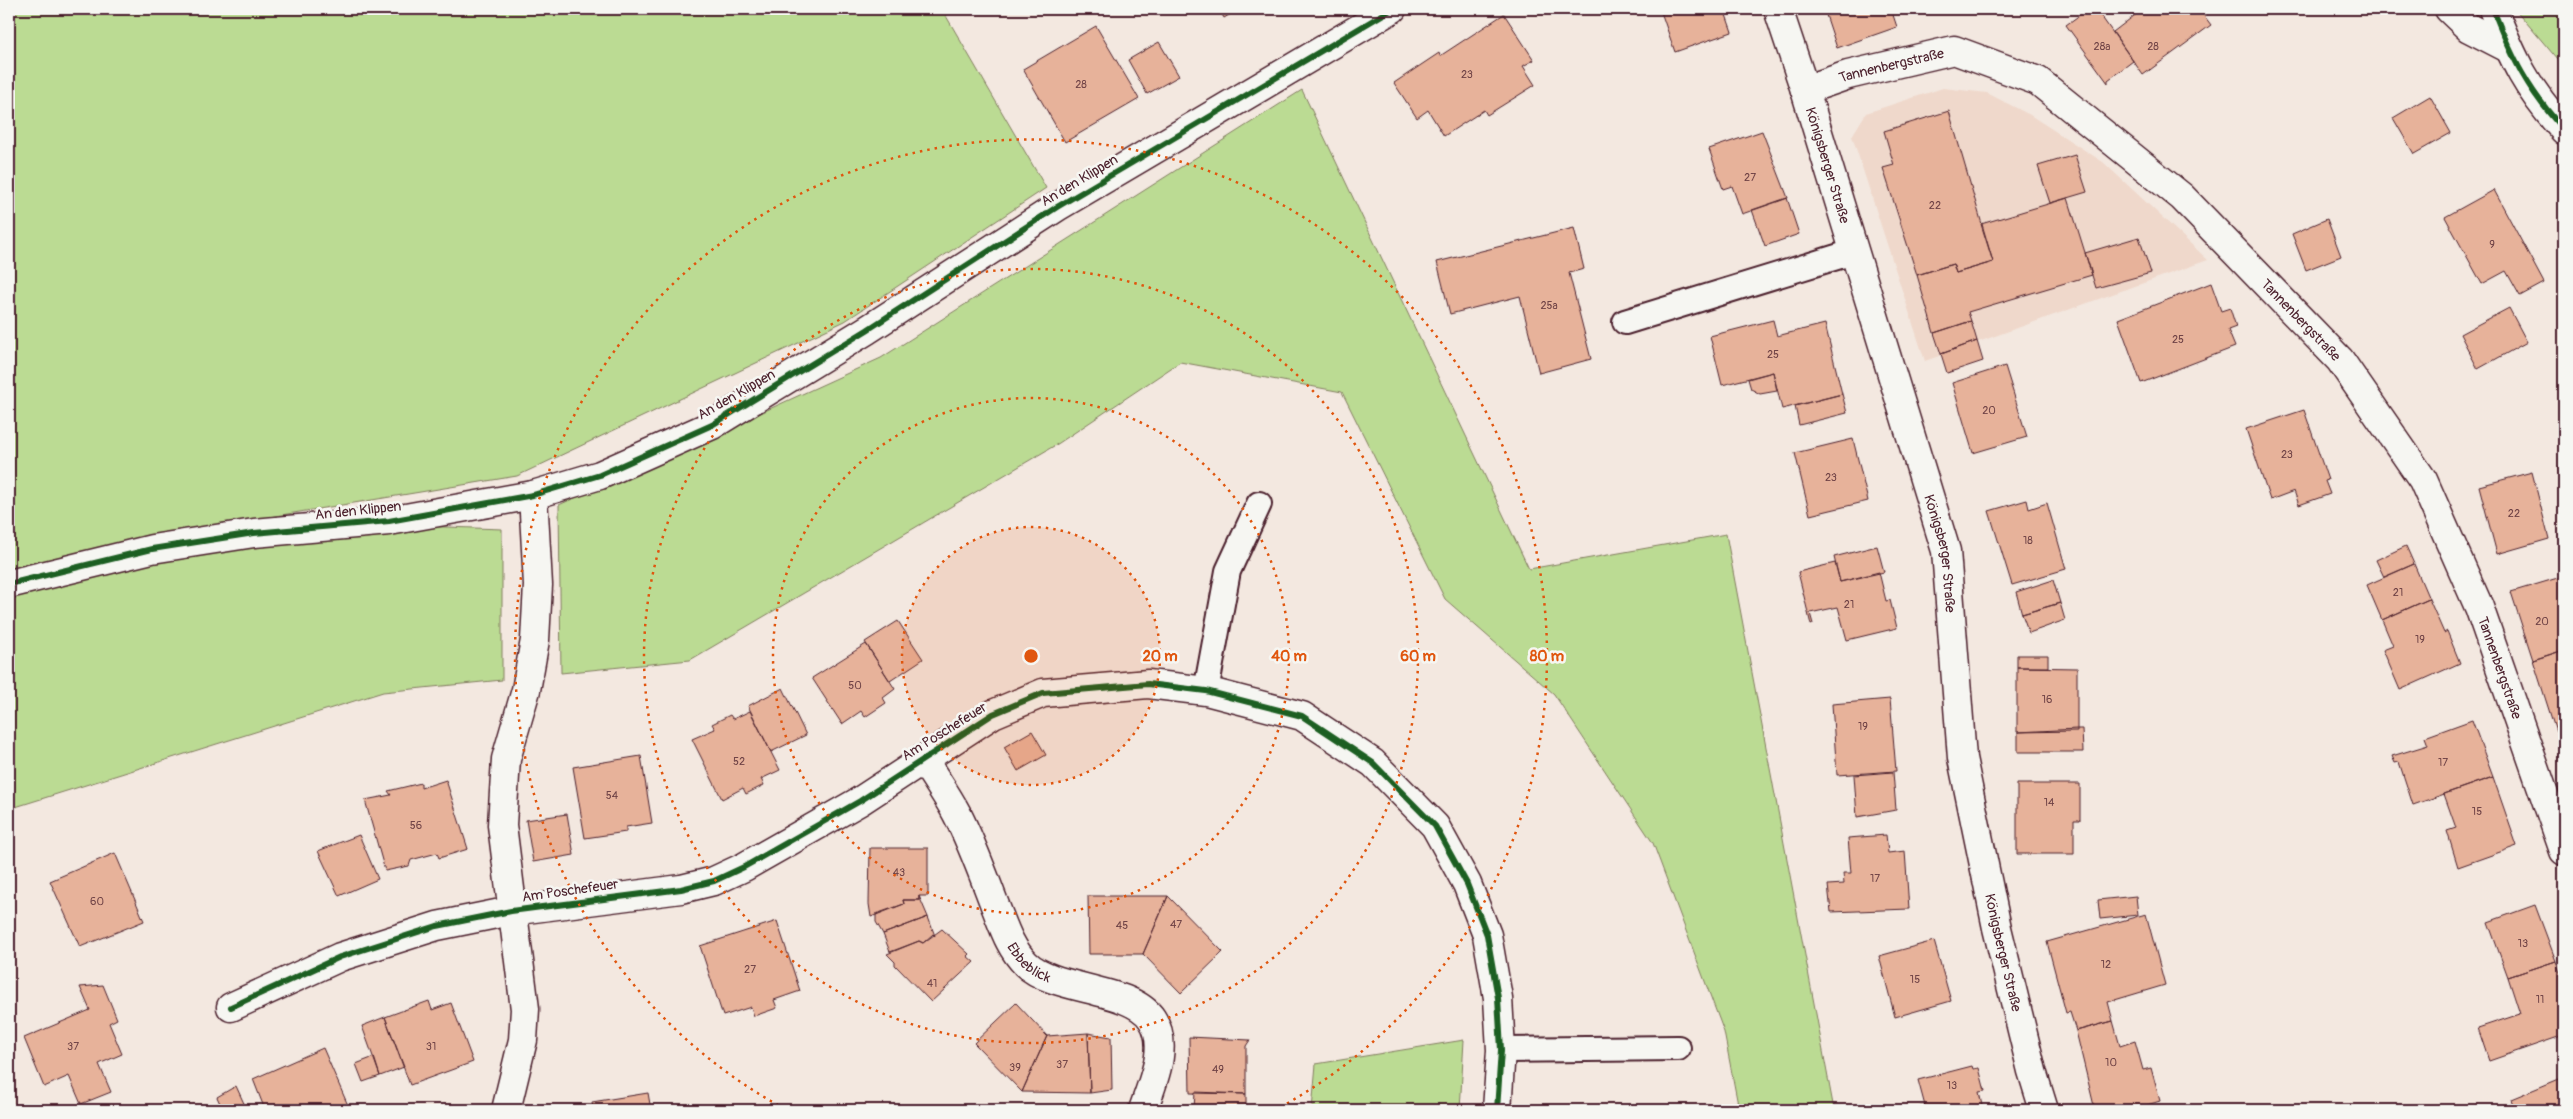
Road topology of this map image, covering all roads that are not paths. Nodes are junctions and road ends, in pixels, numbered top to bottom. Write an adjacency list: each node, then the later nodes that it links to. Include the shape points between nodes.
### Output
1 (1392, 9): 10 (street, An den Klippen, via 1057,207 712,425 600,475)
2 (1778, 9): 6 (street, Königsberger Straße)
3 (2449, 9): 5 (street, via 2469,28)
4 (2492, 9): 5 (street)
5 (2508, 48): 7 (street, via 2527,84)
6 (1805, 90): 8 (street, Königsberger Straße); 15 (street, Tannenbergstraße, via 1848,75 1954,50 2038,81 2182,196 2340,360 2423,480 2479,608)
7 (2564, 130)
8 (1853, 252): 9 (lane); 23 (street, Königsberger Straße, via 1946,551 1962,758 1997,928)
9 (1625, 322)
10 (533, 495): 12 (street, An den Klippen, via 389,521 254,533 152,549); 16 (street, Am Poschefeuer, via 538,585 534,640 526,690 506,759 502,826)
11 (1259, 504): 13 (lane, via 1228,571)
12 (9, 584)
13 (1206, 691): 14 (street, Am Poschefeuer, via 1148,684 1043,694 993,714); 19 (street, Am Poschefeuer, via 1302,716 1374,763 1435,826 1467,884 1487,935 1498,998)
14 (923, 759): 16 (street, Am Poschefeuer, via 860,801 714,881 681,889); 21 (street, Ebbeblick, via 957,814 1010,943 1027,965 1047,977 1102,992 1139,1007 1152,1019 1158,1033 1160,1058)
15 (2564, 852)
16 (511, 911): 17 (street, Am Poschefeuer, via 437,926 340,957); 20 (street, Am Poschefeuer, via 525,1009 523,1040)
17 (231, 1007)
18 (1678, 1048): 19 (lane)
19 (1502, 1050): 22 (street, Am Poschefeuer)
20 (506, 1110)
21 (1143, 1110)
22 (1497, 1110)
23 (2044, 1110)

